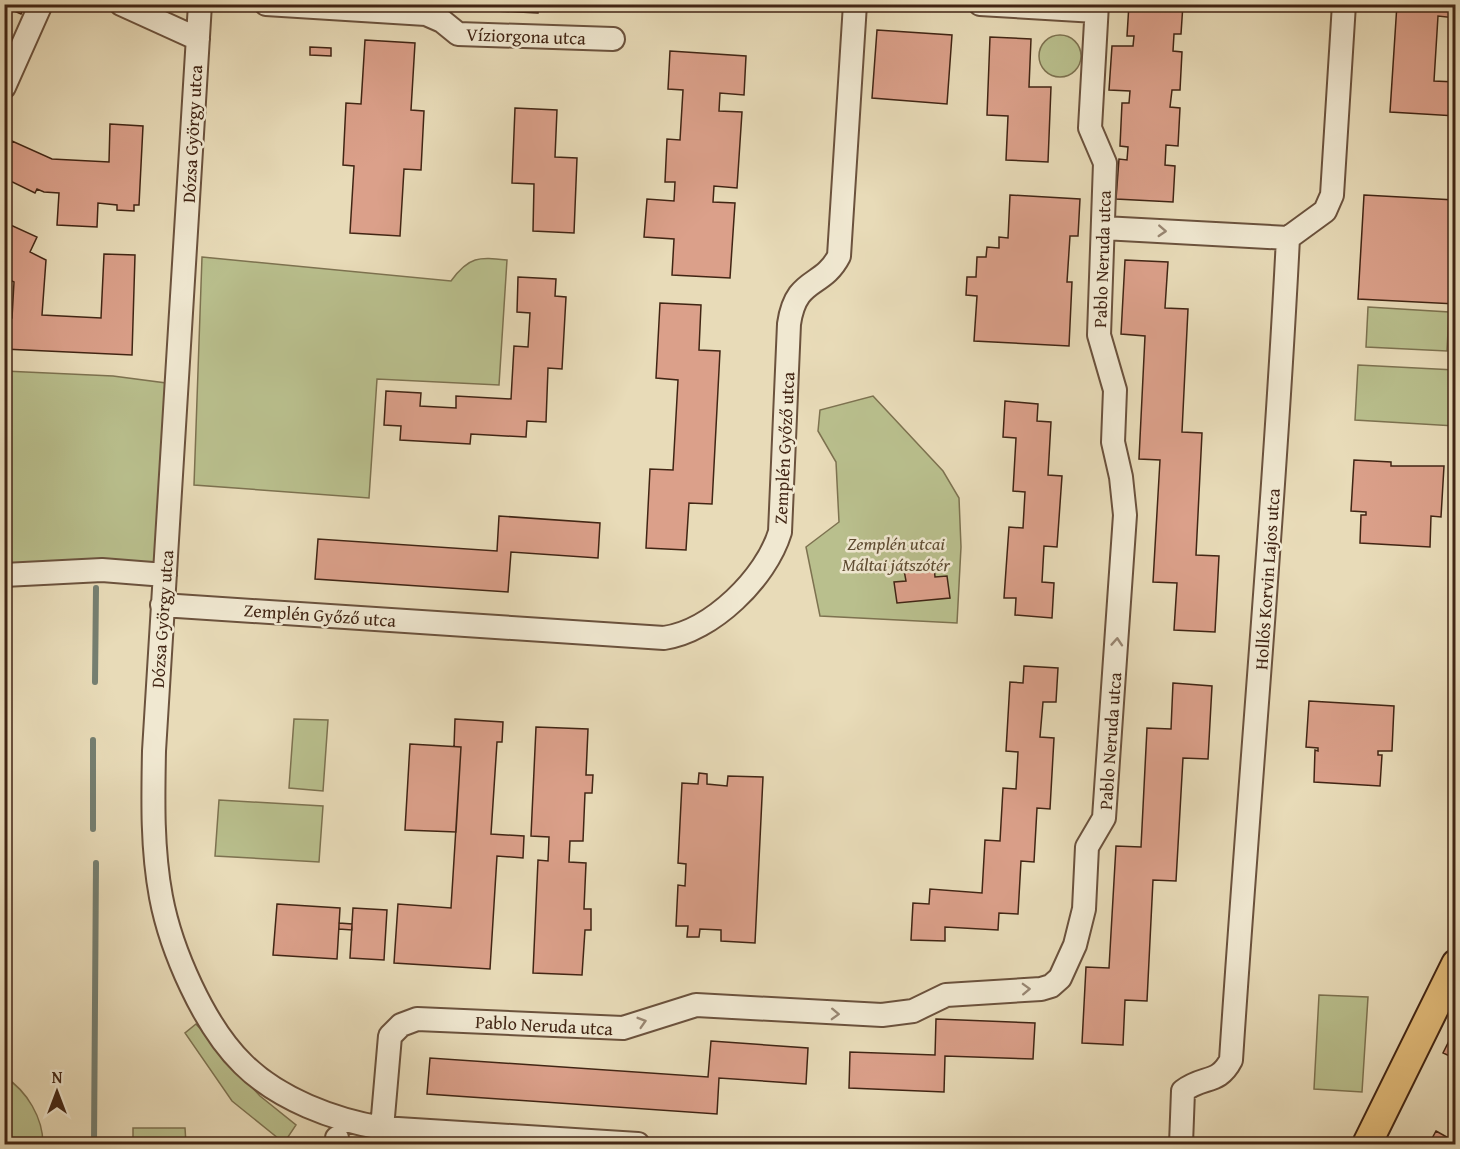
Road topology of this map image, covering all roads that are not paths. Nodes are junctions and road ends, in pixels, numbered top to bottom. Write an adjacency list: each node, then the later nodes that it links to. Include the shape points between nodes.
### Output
1 (41, 4): 11 (street)
2 (121, 4): 9 (street)
3 (200, 4): 9 (street, Dózsa György utca)
4 (266, 4): 10 (street, Víziorgona utca, via 426,14 458,34)
5 (855, 4): 16 (street, Zemplén Győző utca, via 839,256 831,268 796,297 789,324 780,532 759,573 718,613 680,635 664,638)
6 (980, 4): 8 (street)
7 (1344, 4): 13 (street, via 1332,195 1325,210)
8 (1096, 8): 12 (street, Pablo Neruda utca, via 1090,128 1106,163)
9 (198, 39): 15 (street, Dózsa György utca)
10 (613, 39)
11 (4, 87)
12 (1103, 228): 13 (street, one-way to 13); 18 (street, Pablo Neruda utca, one-way to 12, via 390,1036 401,1025 417,1019 623,1028 696,1005 882,1015 913,1011 946,995 1041,989 1052,986 1059,978 1081,927 1087,847 1104,818 1125,521 1113,442 1115,390 1099,335)
13 (1288, 238): 22 (street, Hollós Korvin Lajos utca, via 1262,658 1231,1060 1225,1072 1215,1078 1197,1080 1183,1091)
14 (4, 575): 15 (street, via 102,570)
15 (165, 576): 16 (street, Dózsa György utca)
16 (162, 605): 19 (street, Dózsa György utca, via 153,751 154,819 161,897 173,943 204,1009 243,1065)
17 (1455, 964): 23 (main road)
18 (382, 1128): 19 (street); 20 (street)
19 (339, 1134)
20 (582, 1143): 21 (street)
21 (638, 1144)
22 (1181, 1144)
23 (1367, 1144)

